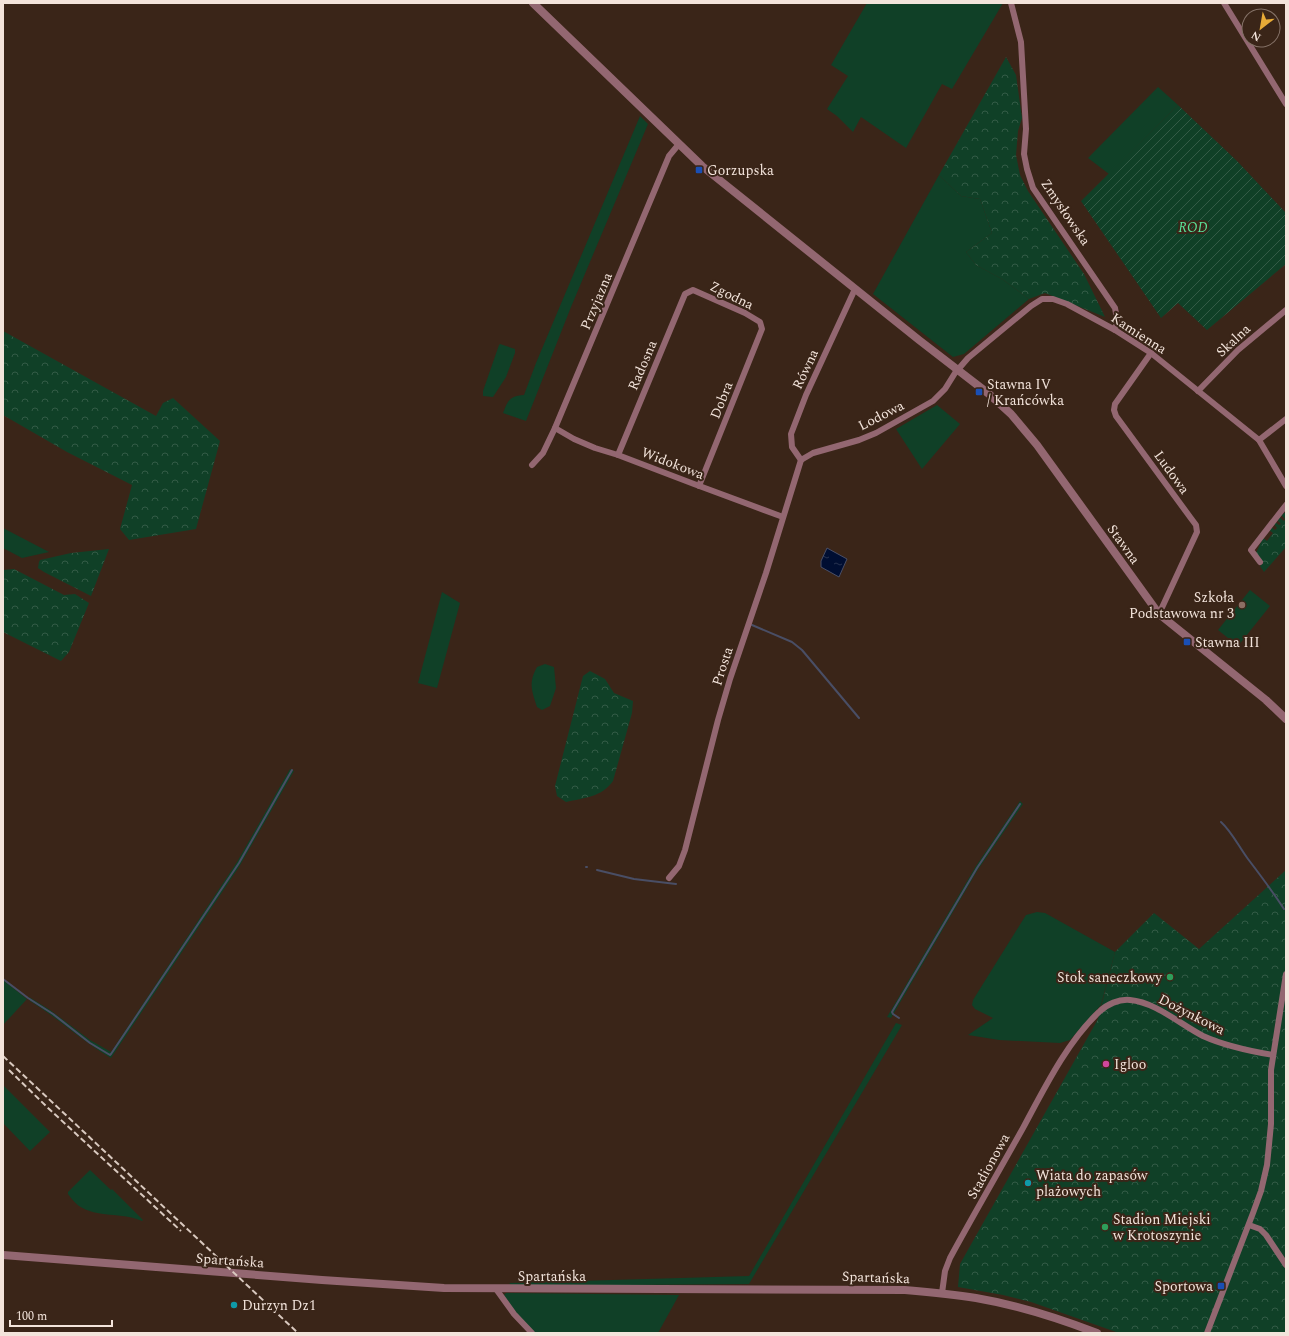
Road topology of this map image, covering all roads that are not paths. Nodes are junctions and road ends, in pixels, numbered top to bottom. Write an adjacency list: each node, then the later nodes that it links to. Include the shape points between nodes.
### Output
1 (533, 3): 5 (street)
2 (1011, 3): 10 (street, Zmysłowska, via 1021,42 1026,129 1024,154 1029,177 1033,188 1113,303 1117,312)
3 (1224, 3): 4 (street)
4 (1286, 104)
5 (679, 144): 6 (street, via 718,180); 15 (street, Przyjazna, via 669,156)
6 (855, 289): 12 (street); 18 (street, Równa, via 806,394 791,434 792,447)
7 (693, 290): 9 (street, Zgodna); 17 (street, Radosna, via 685,294)
8 (1286, 310): 13 (street, Skalna, via 1238,350)
9 (760, 322): 20 (street, Dobra, via 762,329)
10 (1115, 330): 11 (street, Kamienna); 12 (street, Kamienna, via 1067,304 1054,299 1042,299 968,358)
11 (1151, 353): 13 (street, Kamienna); 25 (street, Ludowa, via 1115,404 1114,410 1196,528 1194,540)
12 (958, 369): 18 (street, Lodowa, via 938,396 902,419 859,440 814,453); 25 (street, Stawna, via 989,394 1023,428)
13 (1198, 391): 16 (street, Kamienna)
14 (1286, 419): 16 (street)
15 (555, 428): 17 (street, Widokowa, via 589,446); 19 (street, Przyjazna, via 543,453)
16 (1259, 440): 21 (street, Kamienna)
17 (618, 455): 20 (street, Widokowa)
18 (801, 460): 23 (street, Prosta)
19 (532, 465)
20 (699, 486): 23 (street, Widokowa)
21 (1286, 486)
22 (1286, 505): 24 (street, via 1251,550)
23 (783, 517): 27 (street, Prosta, via 728,686 685,850 679,866)
24 (1260, 562)
25 (1159, 614): 26 (street, Stawna)
26 (1286, 719)
27 (669, 878)
28 (1286, 974): 30 (street)
29 (1066, 1054): 30 (street, Dożynkowa, via 1099,1011 1113,1003 1128,1000 1145,1004 1219,1043); 35 (street, Stadionowa, via 950,1258)
30 (1273, 1055): 31 (street, via 1269,1153 1261,1191)
31 (1248, 1225): 33 (street, via 1260,1229 1266,1235); 38 (street)
32 (3, 1255): 34 (street, Spartańska, via 322,1280)
33 (1286, 1265)
34 (496, 1289): 35 (street, Spartańska, via 840,1289); 36 (street)
35 (942, 1293): 37 (street, Spartańska, via 1015,1306)
36 (532, 1333)
37 (1097, 1333)
38 (1207, 1333)

